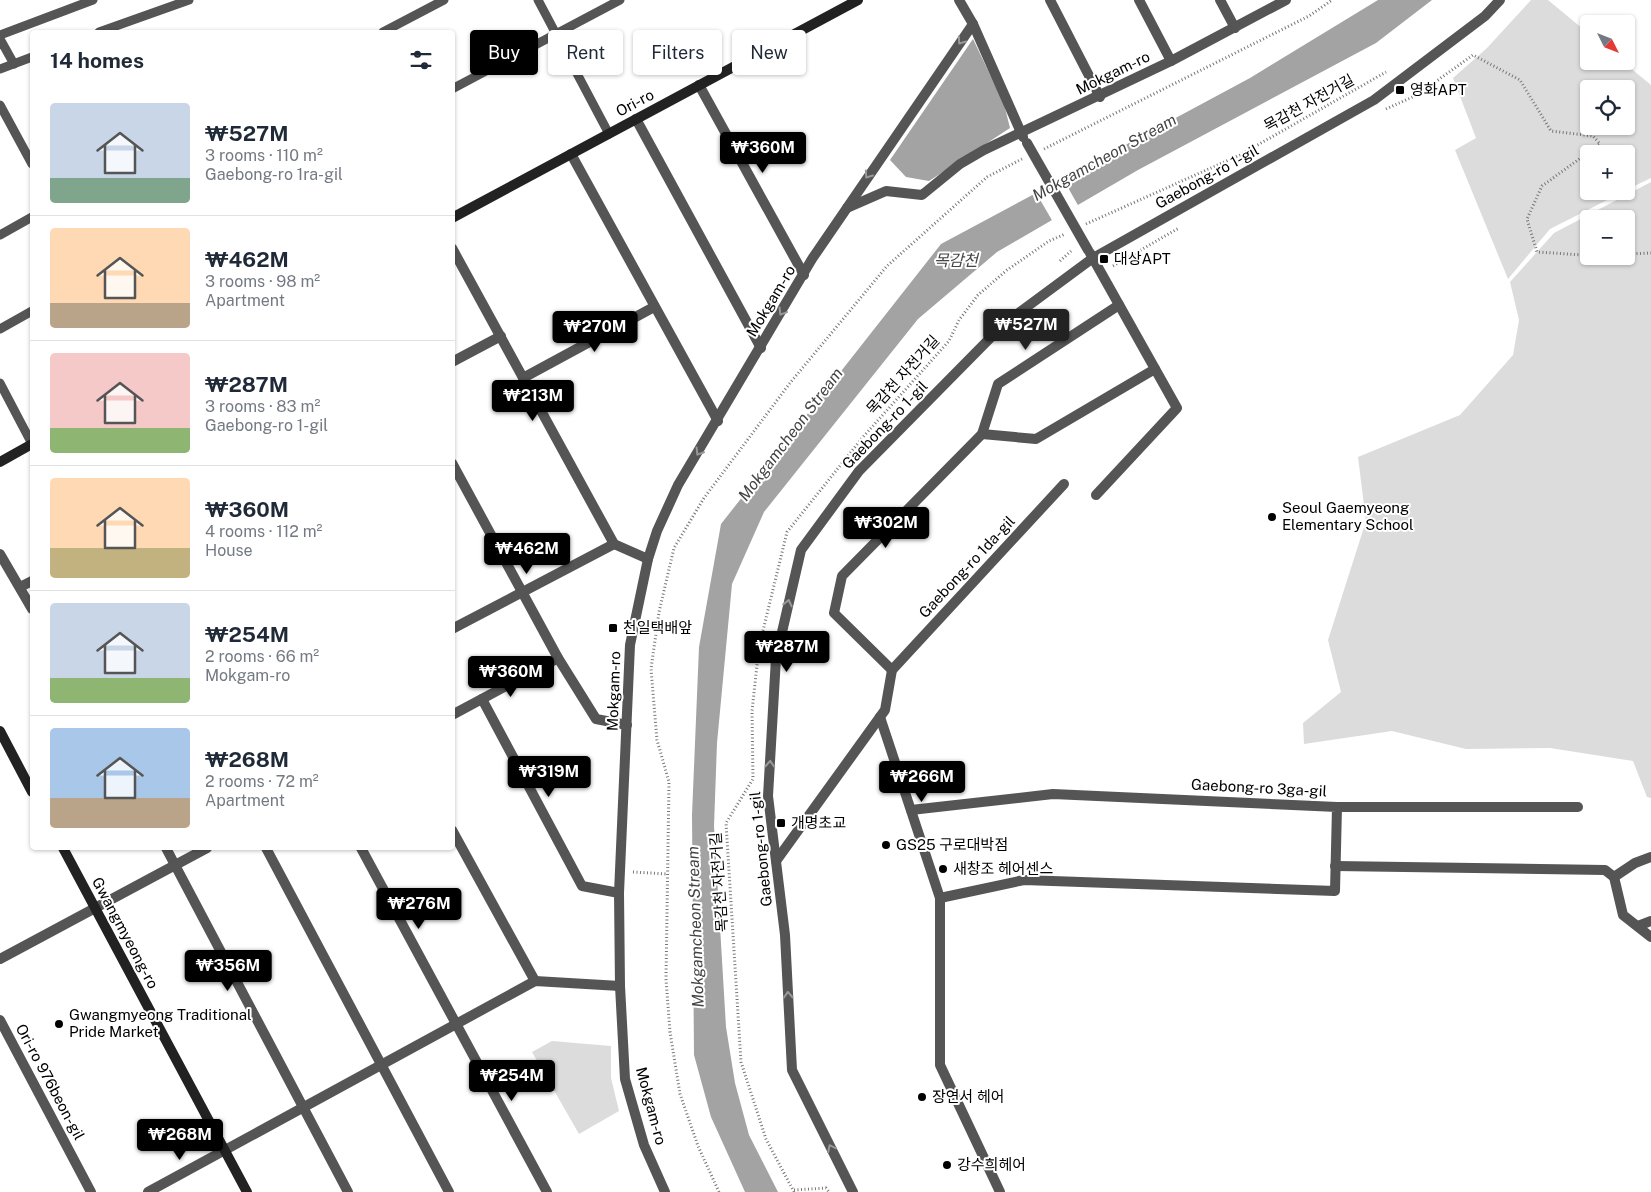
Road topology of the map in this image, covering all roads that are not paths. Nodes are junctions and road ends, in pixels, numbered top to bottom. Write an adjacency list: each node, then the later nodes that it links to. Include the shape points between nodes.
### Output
1 (93, 0): 19 (lane)
2 (189, 0): 15 (lane)
3 (444, 0): 16 (lane)
4 (538, 0): 17 (lane)
5 (620, 0): 18 (lane)
6 (858, 0): 27 (main road, Ori-ro)
7 (959, 0): 13 (street)
8 (1050, 0): 29 (street)
9 (1139, 0): 23 (street)
10 (1220, 0): 14 (street)
11 (1286, 0): 14 (street, Mokgam-ro)
12 (1500, 0): 41 (street, Gaebong-ro 1-gil, via 1485,16 1374,100)
13 (973, 24): 32 (street); 36 (street, Mokgam-ro, one-way to 36)
14 (1235, 28): 23 (street, Mokgam-ro)
15 (109, 30)
16 (387, 30)
17 (554, 30)
18 (564, 30)
19 (0, 35)
20 (548, 38): 28 (lane)
21 (0, 39): 24 (lane)
22 (30, 58): 24 (lane)
23 (1171, 62): 29 (street, Mokgam-ro)
24 (14, 64): 25 (lane)
25 (0, 69)
26 (578, 75): 33 (lane)
27 (699, 85): 31 (main road, Ori-ro); 42 (street)
28 (455, 87)
29 (1100, 97): 32 (street, Mokgam-ro)
30 (0, 104): 35 (lane)
31 (636, 119): 33 (main road, Ori-ro); 48 (street)
32 (1020, 132): 36 (street, Mokgam-ro, via 960,164 922,195 886,191); 41 (street, bridge)
33 (609, 134): 34 (main road, Ori-ro)
34 (571, 154): 37 (main road, Ori-ro); 44 (street)
35 (30, 160)
36 (846, 209): 42 (street, Mokgam-ro)
37 (455, 216)
38 (30, 219): 39 (lane)
39 (0, 234)
40 (455, 253): 47 (street)
41 (1091, 254): 43 (street); 87 (street, Gaebong-ro 1-gil, one-way to 41, via 768,796 776,658 801,550 859,471 1005,323)
42 (804, 275): 48 (street, Mokgam-ro, one-way to 48)
43 (1119, 305): 50 (street); 54 (street, via 998,384)
44 (654, 307): 51 (street); 53 (street)
45 (30, 312): 46 (lane)
46 (0, 328)
47 (501, 336): 49 (street); 51 (street)
48 (761, 348): 53 (street, Mokgam-ro)
49 (455, 360)
50 (1155, 369): 54 (street, via 1036,439); 60 (street, via 1177,408)
51 (523, 378): 61 (street)
52 (0, 383): 55 (lane)
53 (718, 421): 63 (street, Mokgam-ro, one-way to 63, via 678,485)
54 (982, 434): 70 (street, via 842,576 834,613)
55 (30, 440)
56 (30, 445): 57 (main road)
57 (0, 462)
58 (455, 469): 66 (street)
59 (1064, 484): 70 (street, Gaebong-ro 1da-gil)
60 (1096, 495)
61 (614, 544): 63 (street); 66 (street)
62 (0, 554): 65 (street)
63 (648, 559): 74 (street, Mokgam-ro, via 630,645)
64 (30, 582): 65 (street)
65 (20, 587): 67 (street)
66 (523, 592): 68 (street); 69 (street)
67 (30, 606)
68 (455, 627)
69 (558, 658): 71 (street); 74 (street, via 596,719)
70 (892, 670): 73 (street)
71 (482, 699): 72 (street); 91 (street, via 582,886)
72 (455, 713)
73 (880, 717): 79 (street); 87 (street)
74 (627, 725): 91 (street, Mokgam-ro)
75 (0, 731): 76 (main road)
76 (30, 788)
77 (1337, 807): 78 (street); 79 (street, Gaebong-ro 3ga-gil, via 1053,794); 89 (street, Gaebong-ro 3ga-gil)
78 (1578, 807)
79 (911, 810): 92 (street)
80 (455, 835): 98 (street)
81 (63, 850): 93 (main road, Gwangmyeong-ro)
82 (167, 850): 88 (street)
83 (203, 850): 88 (street)
84 (267, 850): 102 (street)
85 (362, 850): 101 (street)
86 (1651, 857): 90 (street)
87 (776, 861): 112 (street, Gaebong-ro 1-gil, one-way to 87, via 792,1070 785,935)
88 (175, 864): 93 (street); 103 (street)
89 (1335, 866): 90 (street, via 1605,870); 92 (street, Gaebong-ro 3ga-gil, via 1335,891 1024,880)
90 (1614, 877): 95 (street, via 1623,916)
91 (619, 893): 99 (street, Mokgam-ro)
92 (940, 898): 113 (street, via 940,1065)
93 (95, 908): 97 (street); 104 (main road, Gwangmyeong-ro)
94 (1651, 921): 95 (street)
95 (1638, 926): 96 (street)
96 (1651, 937)
97 (0, 959)
98 (535, 982): 99 (street); 101 (street)
99 (620, 986): 111 (street, Mokgam-ro, via 625,1080 644,1145)
100 (0, 1020): 105 (street, Ori-ro 976beon-gil)
101 (456, 1025): 102 (street); 110 (street)
102 (381, 1066): 103 (street); 109 (street)
103 (303, 1109): 104 (street); 108 (street)
104 (225, 1151): 106 (street); 107 (main road, Gwangmyeong-ro)
105 (92, 1192)
106 (148, 1192)
107 (246, 1192)
108 (348, 1192)
109 (449, 1192)
110 (547, 1192)
111 (665, 1192)
112 (853, 1192)
113 (1000, 1192)

